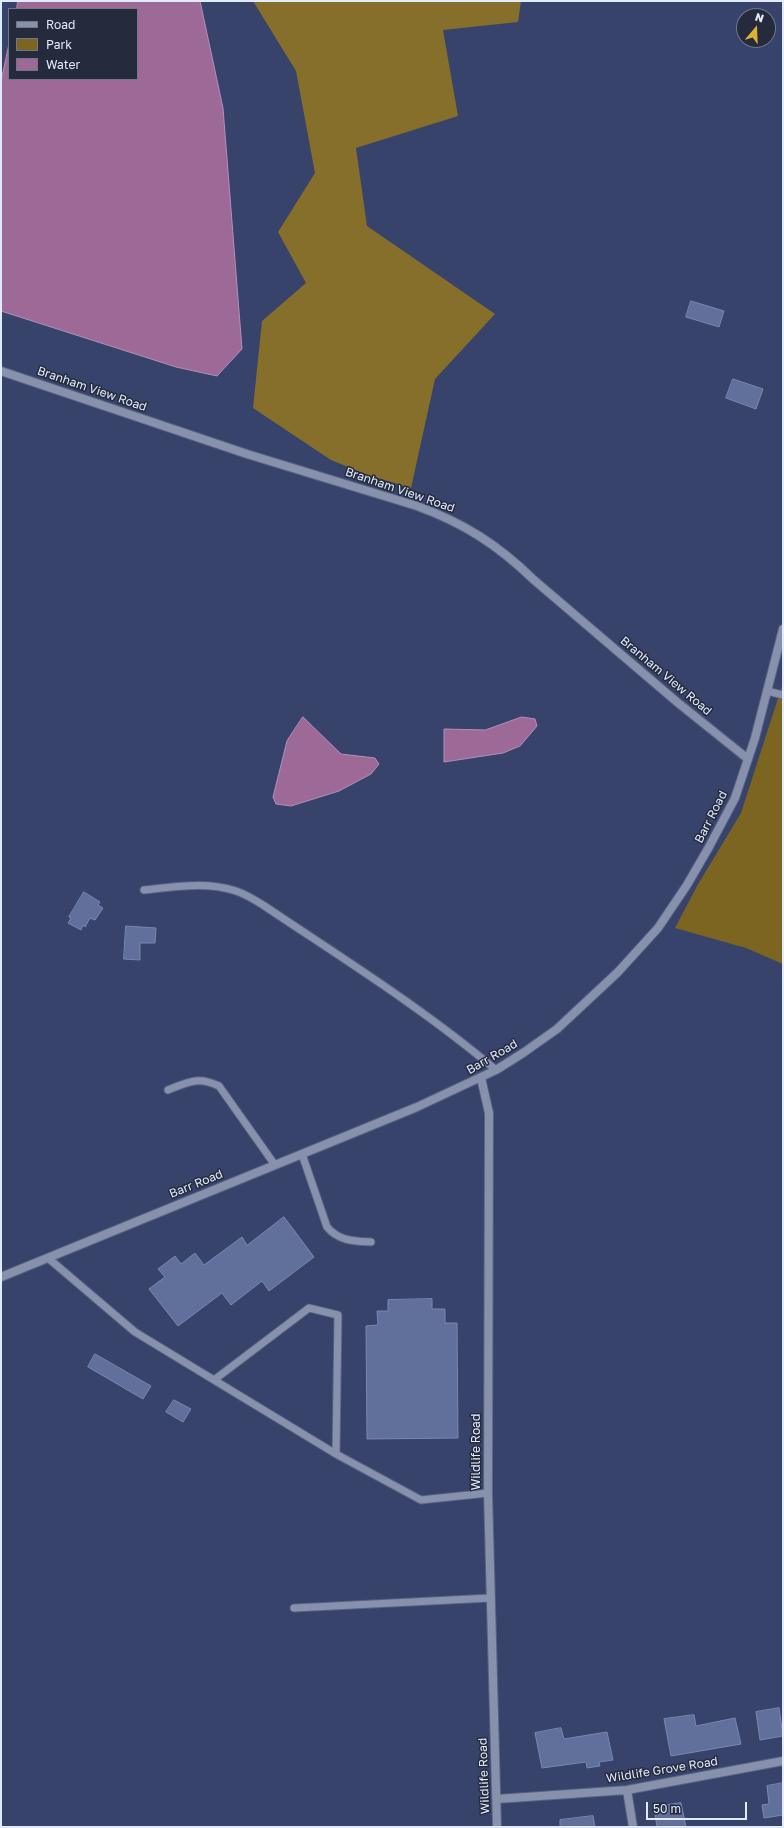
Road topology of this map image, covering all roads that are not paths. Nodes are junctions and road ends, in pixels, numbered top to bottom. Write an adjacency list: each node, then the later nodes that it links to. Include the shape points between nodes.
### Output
1 (1, 371): 5 (street, Branham View Road, via 247,454 417,506 468,528 514,560 677,702)
2 (783, 629): 3 (street, Barr Road)
3 (767, 691): 4 (lane); 5 (street, Barr Road)
4 (783, 695)
5 (748, 758): 7 (street, Barr Road, via 735,798 724,821 688,885 658,928 618,972 557,1028)
6 (144, 890): 7 (lane, via 198,885 237,891 264,905 470,1047)
7 (496, 1070): 8 (street, Barr Road)
8 (481, 1078): 10 (street, Barr Road); 17 (street, Wildlife Road, via 489,1113)
9 (168, 1090): 11 (lane, via 193,1080 219,1086)
10 (302, 1154): 11 (street, Barr Road); 12 (lane, via 327,1226 334,1235 346,1240)
11 (275, 1165): 13 (street, Barr Road)
12 (371, 1242)
13 (48, 1258): 14 (street, Barr Road); 15 (lane, via 135,1332)
14 (1, 1277)
15 (214, 1380): 16 (lane); 16 (lane, via 309,1308 338,1315)
16 (336, 1454): 17 (lane, via 421,1500)
17 (488, 1493): 18 (street, Wildlife Road)
18 (490, 1598): 19 (lane); 22 (street, Wildlife Road)
19 (294, 1608)
20 (783, 1761): 21 (street, Wildlife Grove Road)
21 (627, 1790): 22 (street, Wildlife Grove Road); 24 (street)
22 (497, 1798): 23 (street, Wildlife Road)
23 (497, 1827)
24 (633, 1827)

